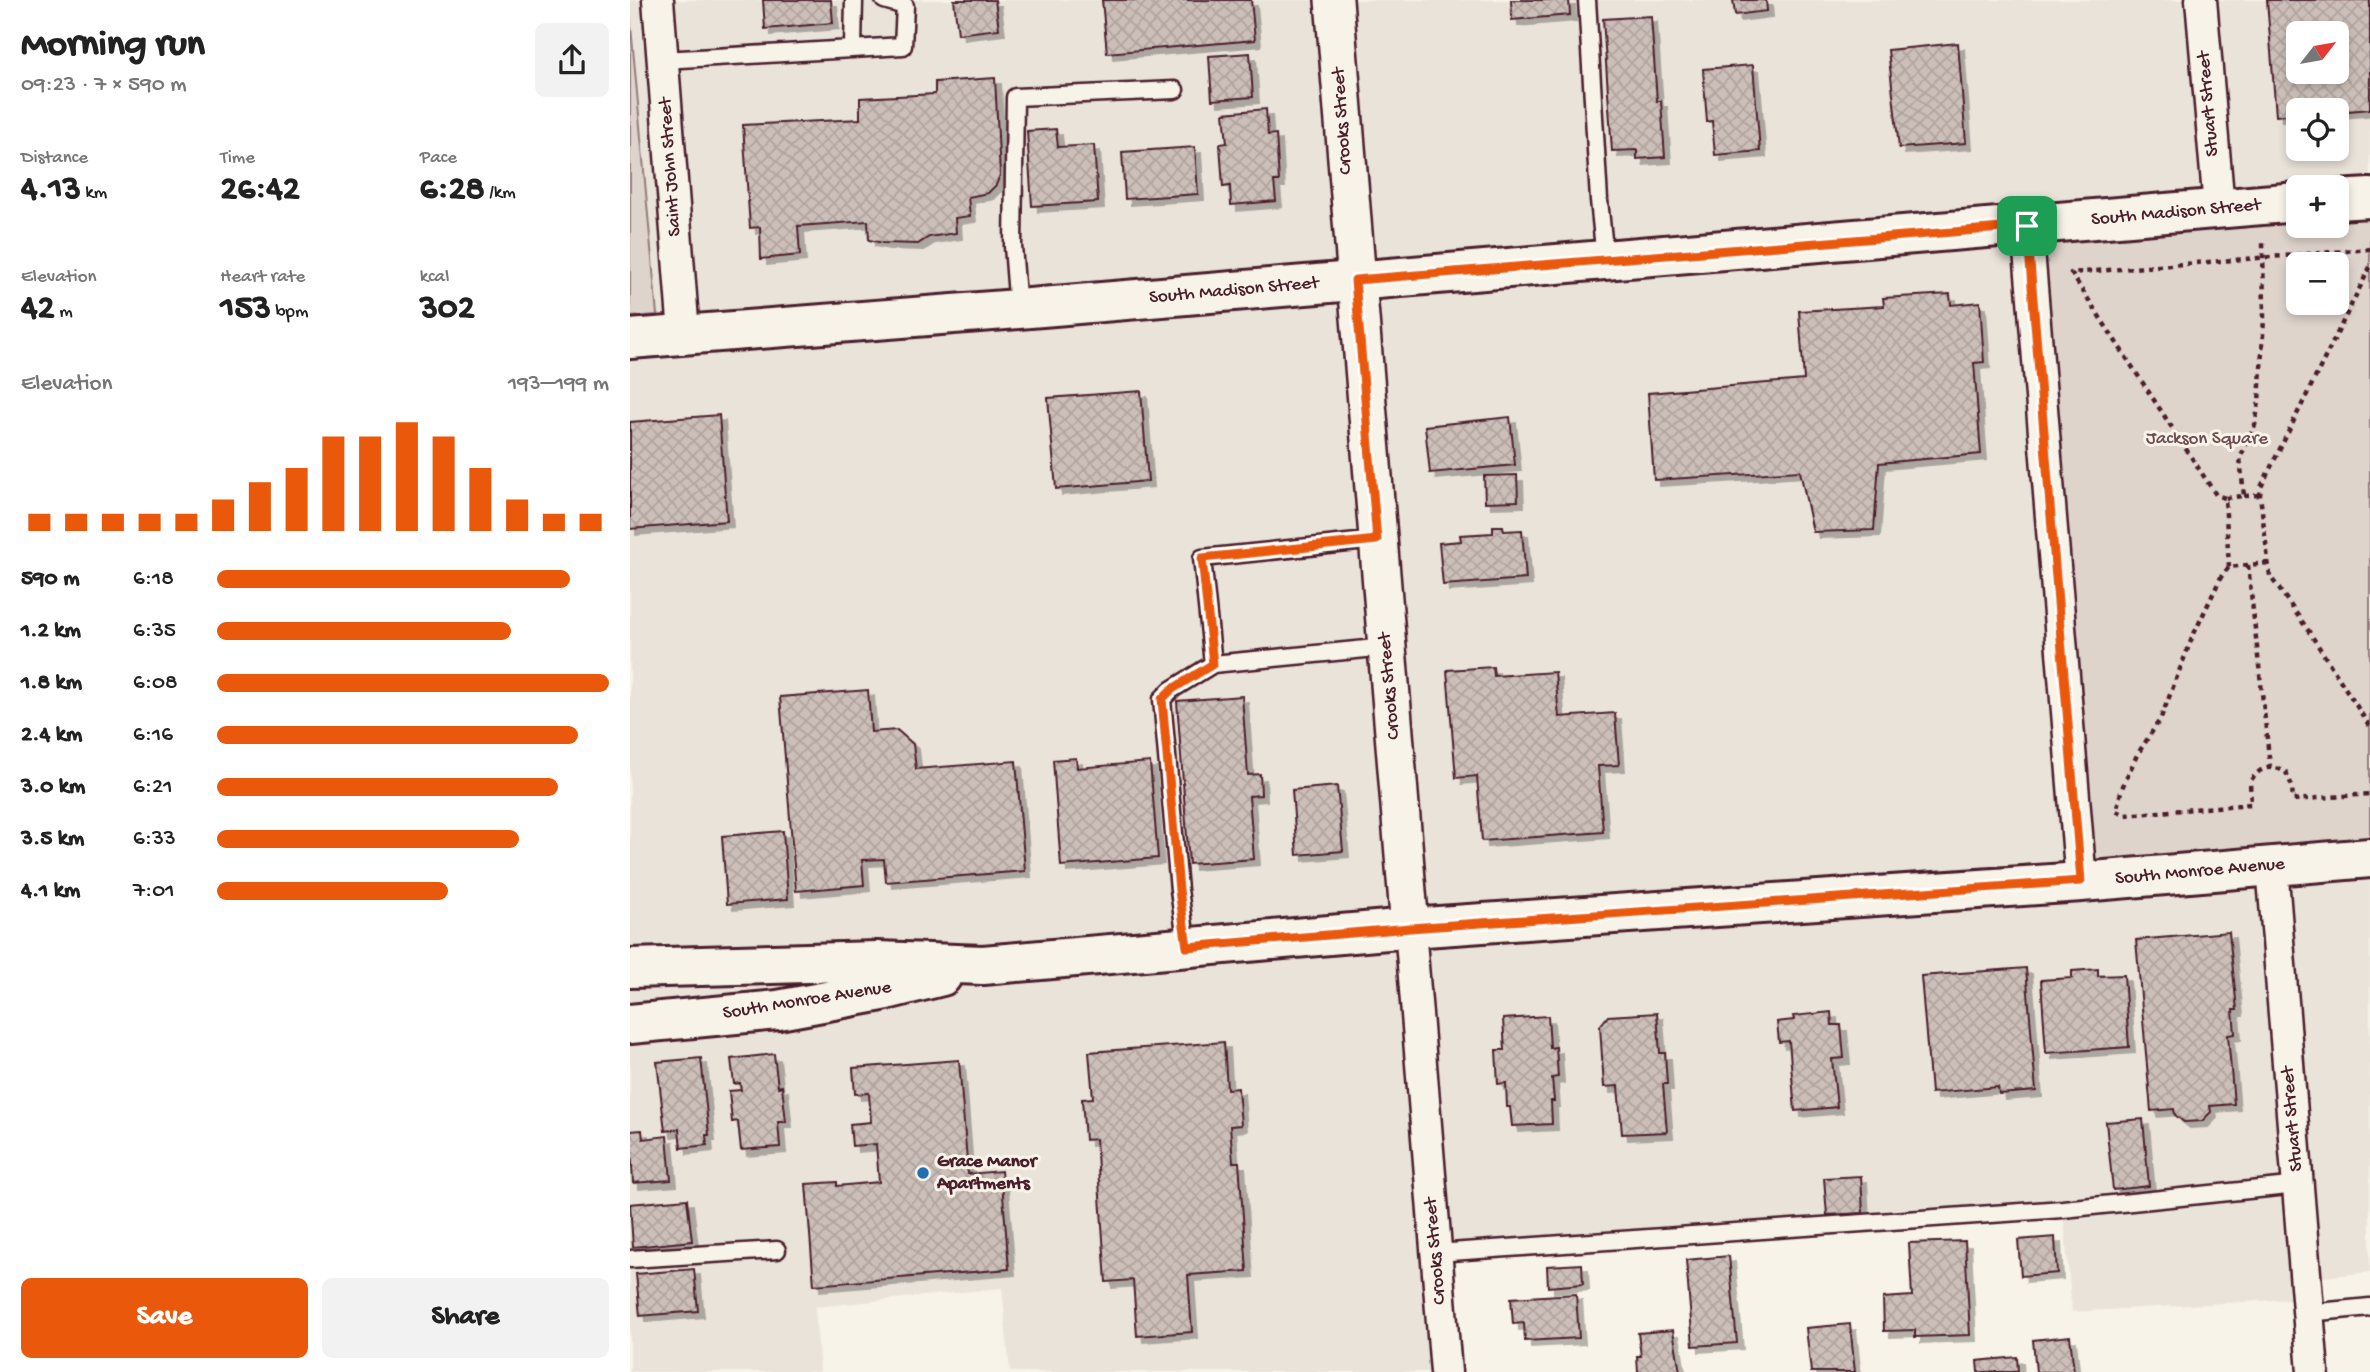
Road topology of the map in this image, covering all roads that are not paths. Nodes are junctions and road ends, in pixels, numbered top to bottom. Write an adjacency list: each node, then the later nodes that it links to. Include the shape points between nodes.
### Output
1 (658, 0): 8 (street, Saint John Street)
2 (854, 0): 7 (lane)
3 (884, 0): 7 (lane, via 905,6 903,46)
4 (1334, 0): 16 (street, Crooks Street)
5 (1587, 0): 15 (lane)
6 (2201, 0): 13 (street, Stuart Street)
7 (853, 48): 8 (lane)
8 (663, 60): 18 (street, Saint John Street)
9 (1175, 90): 17 (lane, via 1015,97 1013,246)
10 (2370, 198): 11 (main road)
11 (2349, 199)
12 (2280, 203): 13 (main road, South Madison Street)
13 (2219, 208): 14 (main road, South Madison Street)
14 (2027, 226): 15 (main road, South Madison Street); 25 (street)
15 (1605, 259): 16 (main road, South Madison Street)
16 (1355, 280): 17 (main road, South Madison Street); 20 (street, Crooks Street)
17 (1018, 309): 18 (main road, South Madison Street)
18 (684, 334): 19 (main road, South Madison Street)
19 (630, 339)
20 (1377, 540): 21 (street, Crooks Street); 22 (lane, via 1202,558)
21 (1386, 647): 22 (lane); 26 (street, Crooks Street)
22 (1213, 664): 27 (lane, via 1162,699)
23 (2370, 858): 24 (main road, South Monroe Avenue)
24 (2272, 866): 25 (main road, South Monroe Avenue); 31 (street, Stuart Street)
25 (2081, 881): 26 (main road, South Monroe Avenue)
26 (1410, 928): 27 (main road, South Monroe Avenue); 33 (street, Crooks Street)
27 (1187, 947): 28 (main road, South Monroe Avenue)
28 (983, 965): 29 (main road, South Monroe Avenue, via 877,961); 30 (main road, South Monroe Avenue, via 882,991 778,1010)
29 (630, 968)
30 (630, 1024)
31 (2298, 1185): 33 (lane, via 2063,1209); 36 (street, Stuart Street)
32 (777, 1250): 34 (lane)
33 (1436, 1253): 37 (street, Crooks Street)
34 (630, 1259)
35 (2370, 1307): 36 (lane)
36 (2308, 1313): 38 (street, Stuart Street)
37 (1446, 1372)
38 (2313, 1372)

